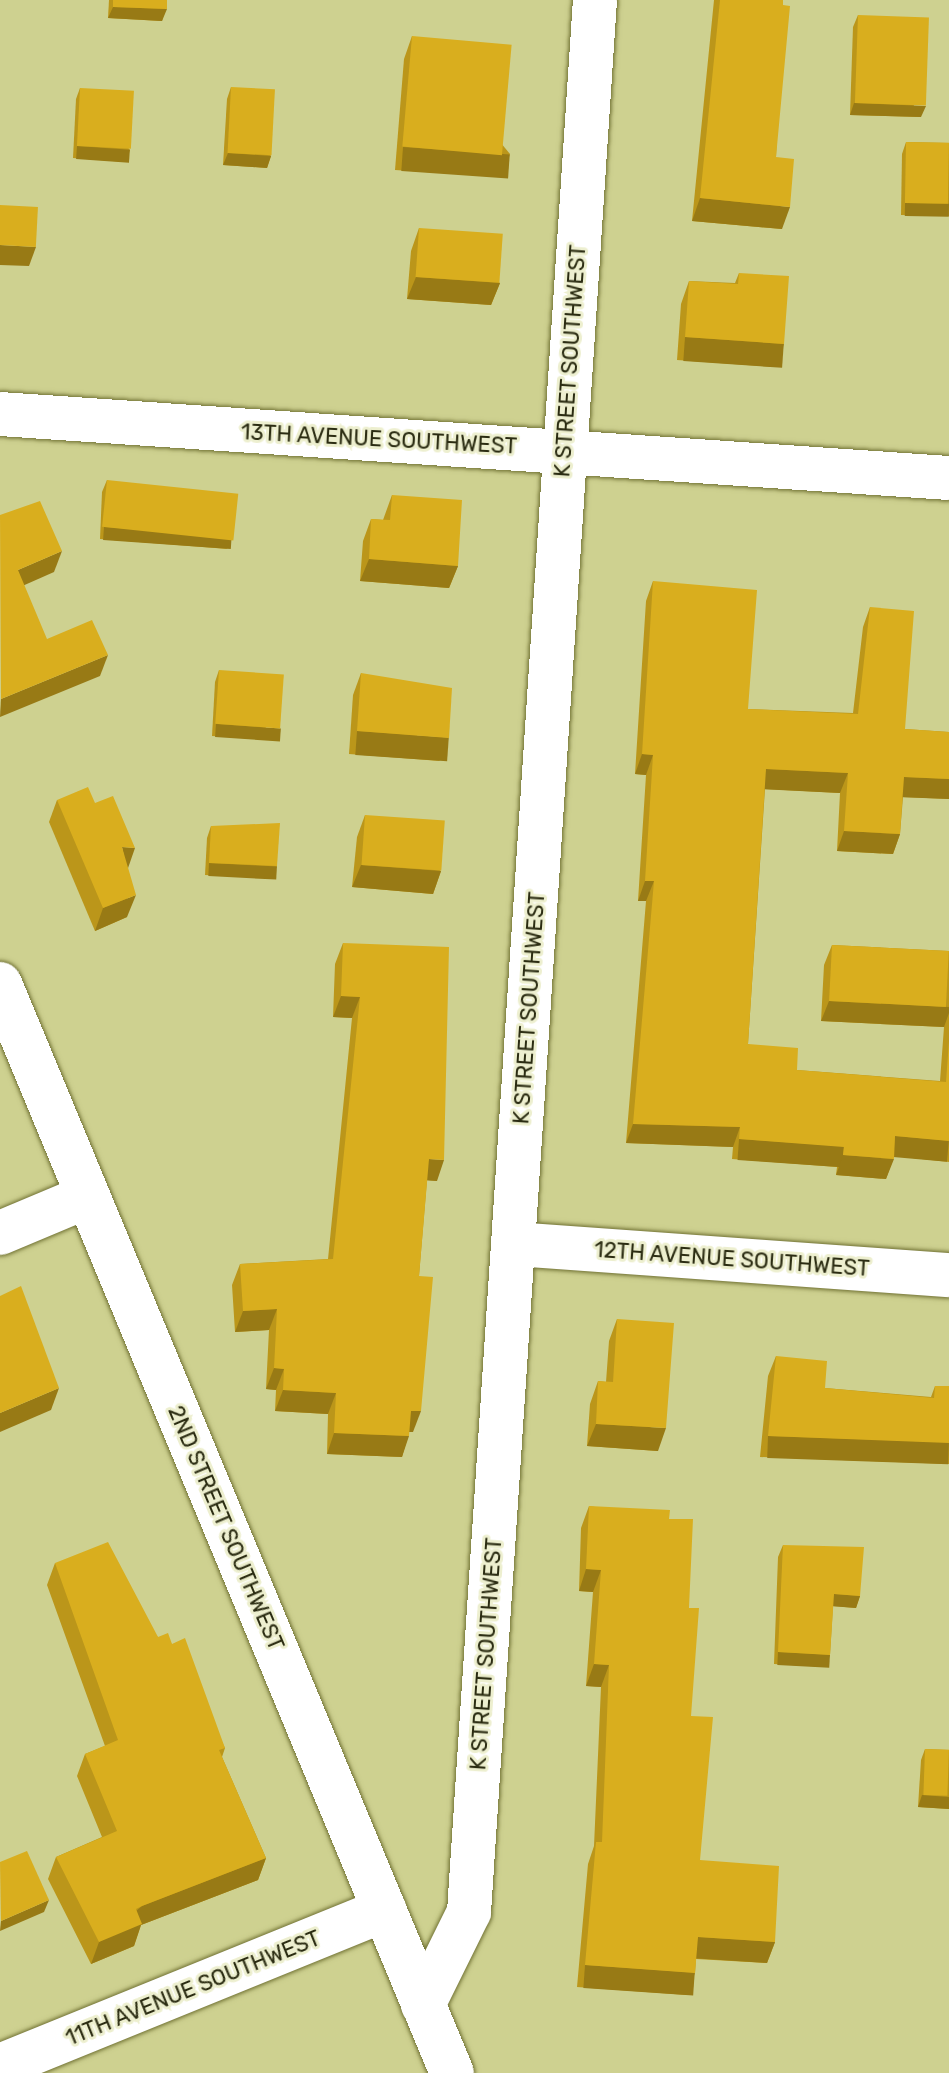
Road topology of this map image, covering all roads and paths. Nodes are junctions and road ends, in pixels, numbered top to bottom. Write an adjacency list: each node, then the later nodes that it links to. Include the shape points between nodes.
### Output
1 (595, 0): 3 (street, K STREET SOUTHWEST)
2 (0, 414): 3 (street, 13TH AVENUE SOUTHWEST)
3 (563, 451): 4 (street, 13TH AVENUE SOUTHWEST); 8 (street, K STREET SOUTHWEST)
4 (949, 478)
5 (0, 984): 6 (street, 2ND STREET SOUTHWEST)
6 (88, 1196): 7 (street); 10 (street, 2ND STREET SOUTHWEST)
7 (0, 1233)
8 (514, 1244): 9 (street, 12TH AVENUE SOUTHWEST); 11 (street, K STREET SOUTHWEST, via 469,1912)
9 (949, 1275)
10 (385, 1910): 11 (street, 2ND STREET SOUTHWEST); 12 (street, 11TH AVENUE SOUTHWEST)
11 (423, 2005): 13 (street, 2ND STREET SOUTHWEST)
12 (0, 2066)
13 (452, 2073)

